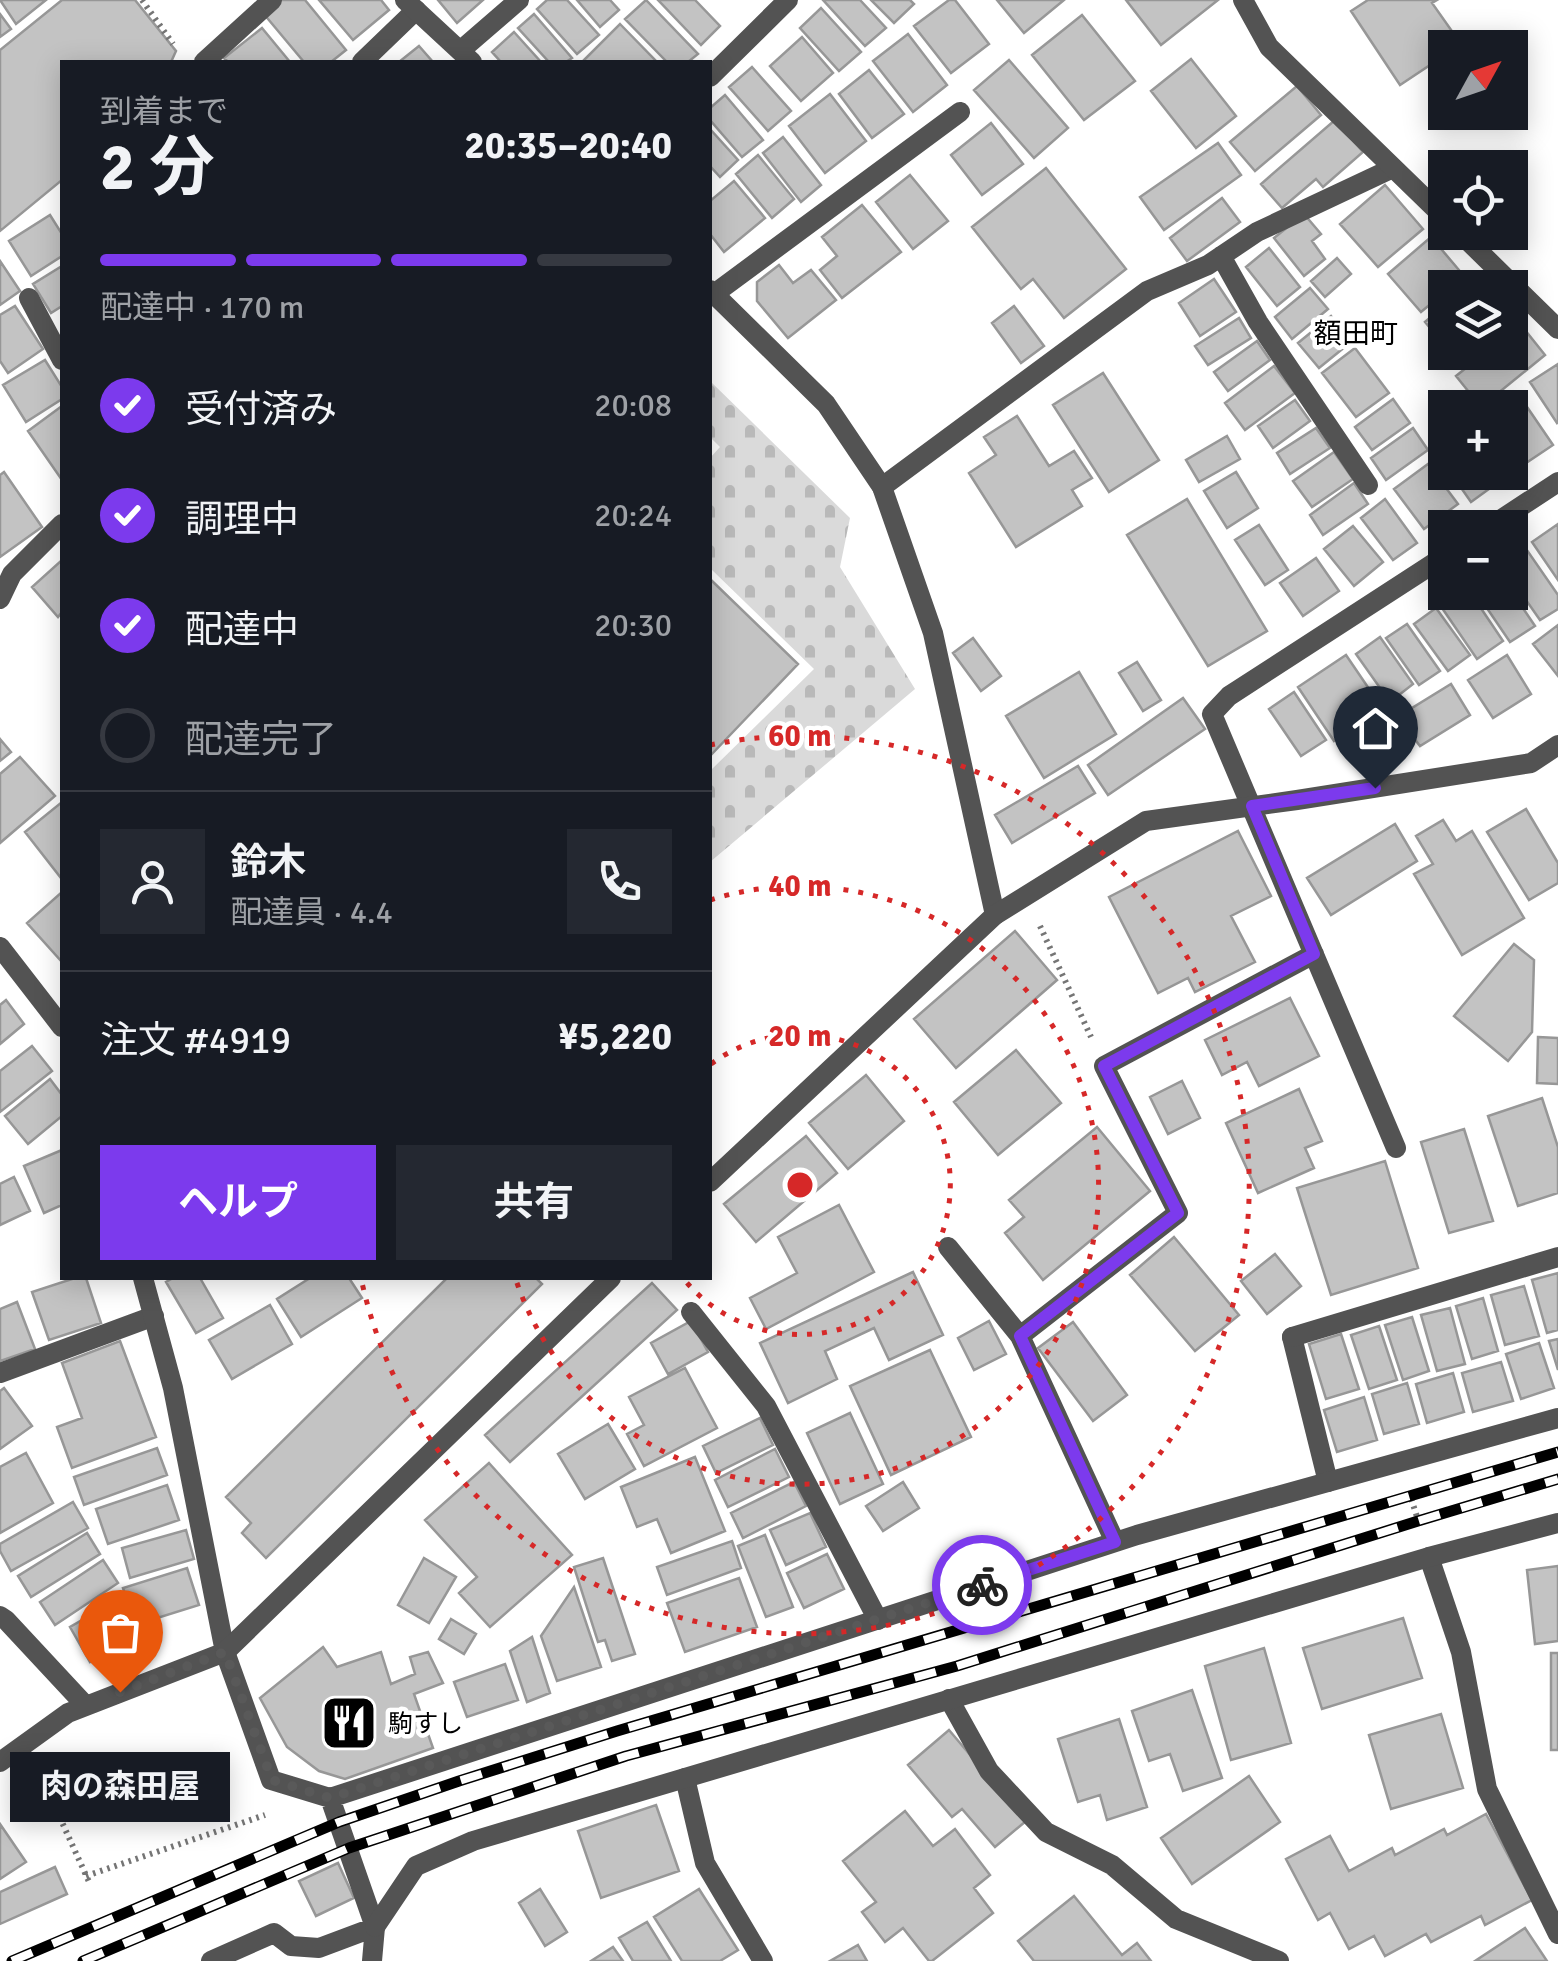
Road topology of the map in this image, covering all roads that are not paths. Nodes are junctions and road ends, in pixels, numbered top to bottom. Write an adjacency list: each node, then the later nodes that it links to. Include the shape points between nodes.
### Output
1 (272, 0): 7 (street)
2 (519, 0): 6 (street)
3 (788, 0): 9 (street)
4 (1242, 0): 11 (street, via 1269,47)
5 (411, 5): 6 (street); 8 (street)
6 (466, 57)
7 (206, 60)
8 (364, 60)
9 (712, 75)
10 (960, 112): 15 (street)
11 (1393, 168): 12 (street); 14 (street)
12 (1428, 202)
13 (1478, 250): 17 (street)
14 (1221, 256): 20 (street); 21 (street, via 1147,291)
15 (712, 292): 21 (street, via 826,404)
16 (29, 298): 18 (street)
17 (1558, 328)
18 (60, 356)
19 (1558, 482): 22 (street)
20 (1368, 485)
21 (882, 487): 28 (street, via 934,633)
22 (1515, 510)
23 (60, 526): 25 (street, via 12,574)
24 (1428, 567): 27 (street, via 1212,714)
25 (0, 599)
26 (1558, 745): 27 (street, via 1531,764)
27 (1252, 806): 28 (street, via 1146,821); 30 (street)
28 (995, 914): 33 (street)
29 (0, 946): 31 (street)
30 (1314, 954): 32 (street); 40 (street, via 1104,1066 1178,1213)
31 (58, 1012)
32 (1396, 1148)
33 (712, 1180)
34 (948, 1247): 40 (street)
35 (1558, 1257): 43 (street, via 1292,1337)
36 (145, 1280): 39 (street)
37 (609, 1280): 49 (street)
38 (691, 1312): 48 (street, via 766,1406)
39 (154, 1316): 41 (street); 49 (street)
40 (1020, 1336): 45 (street)
41 (0, 1373)
42 (1558, 1418): 43 (street)
43 (1328, 1482): 45 (street)
44 (1558, 1524): 46 (street)
45 (1115, 1542): 48 (street)
46 (1429, 1557): 50 (street); 56 (street, via 1460,1652 1487,1789)
47 (0, 1616): 51 (street)
48 (878, 1620): 54 (street)
49 (225, 1652): 51 (street); 54 (street, via 272,1780)
50 (949, 1700): 53 (street); 61 (street, via 990,1771 1046,1832 1112,1865 1176,1919)
51 (86, 1706): 52 (street)
52 (0, 1762)
53 (685, 1778): 55 (street, via 472,1841 416,1866); 60 (street, via 705,1863)
54 (330, 1798): 55 (street)
55 (375, 1926): 57 (street); 59 (street)
56 (1558, 1934)
57 (291, 1954): 58 (street, via 274,1933)
58 (211, 1961)
59 (372, 1961)
60 (763, 1961)
61 (1280, 1961)

